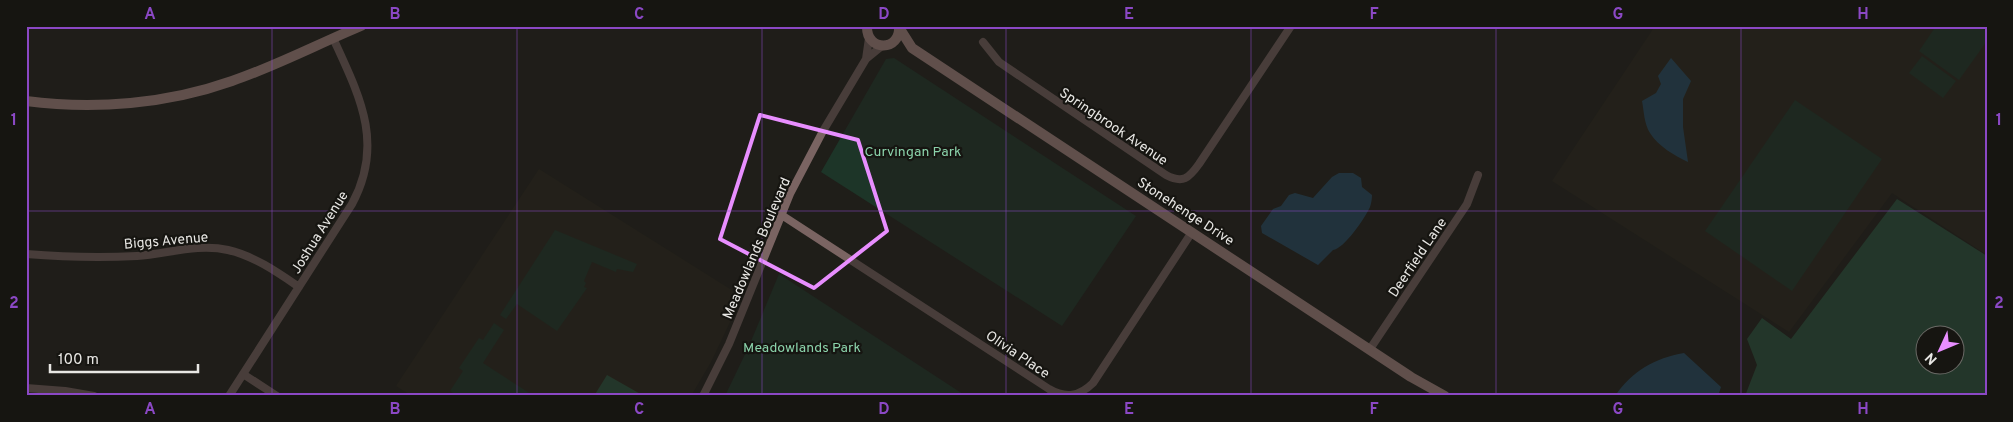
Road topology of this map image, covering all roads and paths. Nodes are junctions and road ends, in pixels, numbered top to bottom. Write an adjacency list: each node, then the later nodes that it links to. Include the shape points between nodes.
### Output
1 (361, 26): 5 (street)
2 (1290, 26): 6 (street, Springbrook Avenue, via 1200,164 1183,180 1166,176 999,62)
3 (899, 28): 7 (street, via 896,39); 8 (street, Stonehenge Drive)
4 (867, 29): 7 (street, Stonehenge Drive, via 872,42); 9 (street, Meadowlands Boulevard)
5 (333, 38): 10 (street, via 239,79 183,95 104,105); 15 (street, Joshua Avenue, via 365,114 367,164 352,204)
6 (983, 42)
7 (887, 44): 8 (street, Stonehenge Drive); 9 (street, Meadowlands Boulevard)
8 (912, 48): 13 (street, Stonehenge Drive)
9 (866, 59): 12 (street, Meadowlands Boulevard, via 823,131)
10 (26, 101)
11 (1478, 175): 16 (street, Deerfield Lane, via 1467,204)
12 (780, 214): 13 (street, Olivia Place, via 1049,389 1072,396 1093,383); 22 (street, Meadowlands Boulevard, via 729,344)
13 (1192, 232): 16 (street, Stonehenge Drive)
14 (26, 254): 15 (street, Biggs Avenue, via 72,258 139,256 218,248 257,261)
15 (299, 287): 17 (street, Joshua Avenue)
16 (1370, 349): 23 (street, Stonehenge Drive)
17 (243, 374): 20 (street, Joshua Avenue); 21 (street)
18 (26, 388): 19 (street, via 65,390)
19 (94, 396)
20 (229, 396)
21 (277, 396)
22 (703, 396)
23 (1445, 396)

